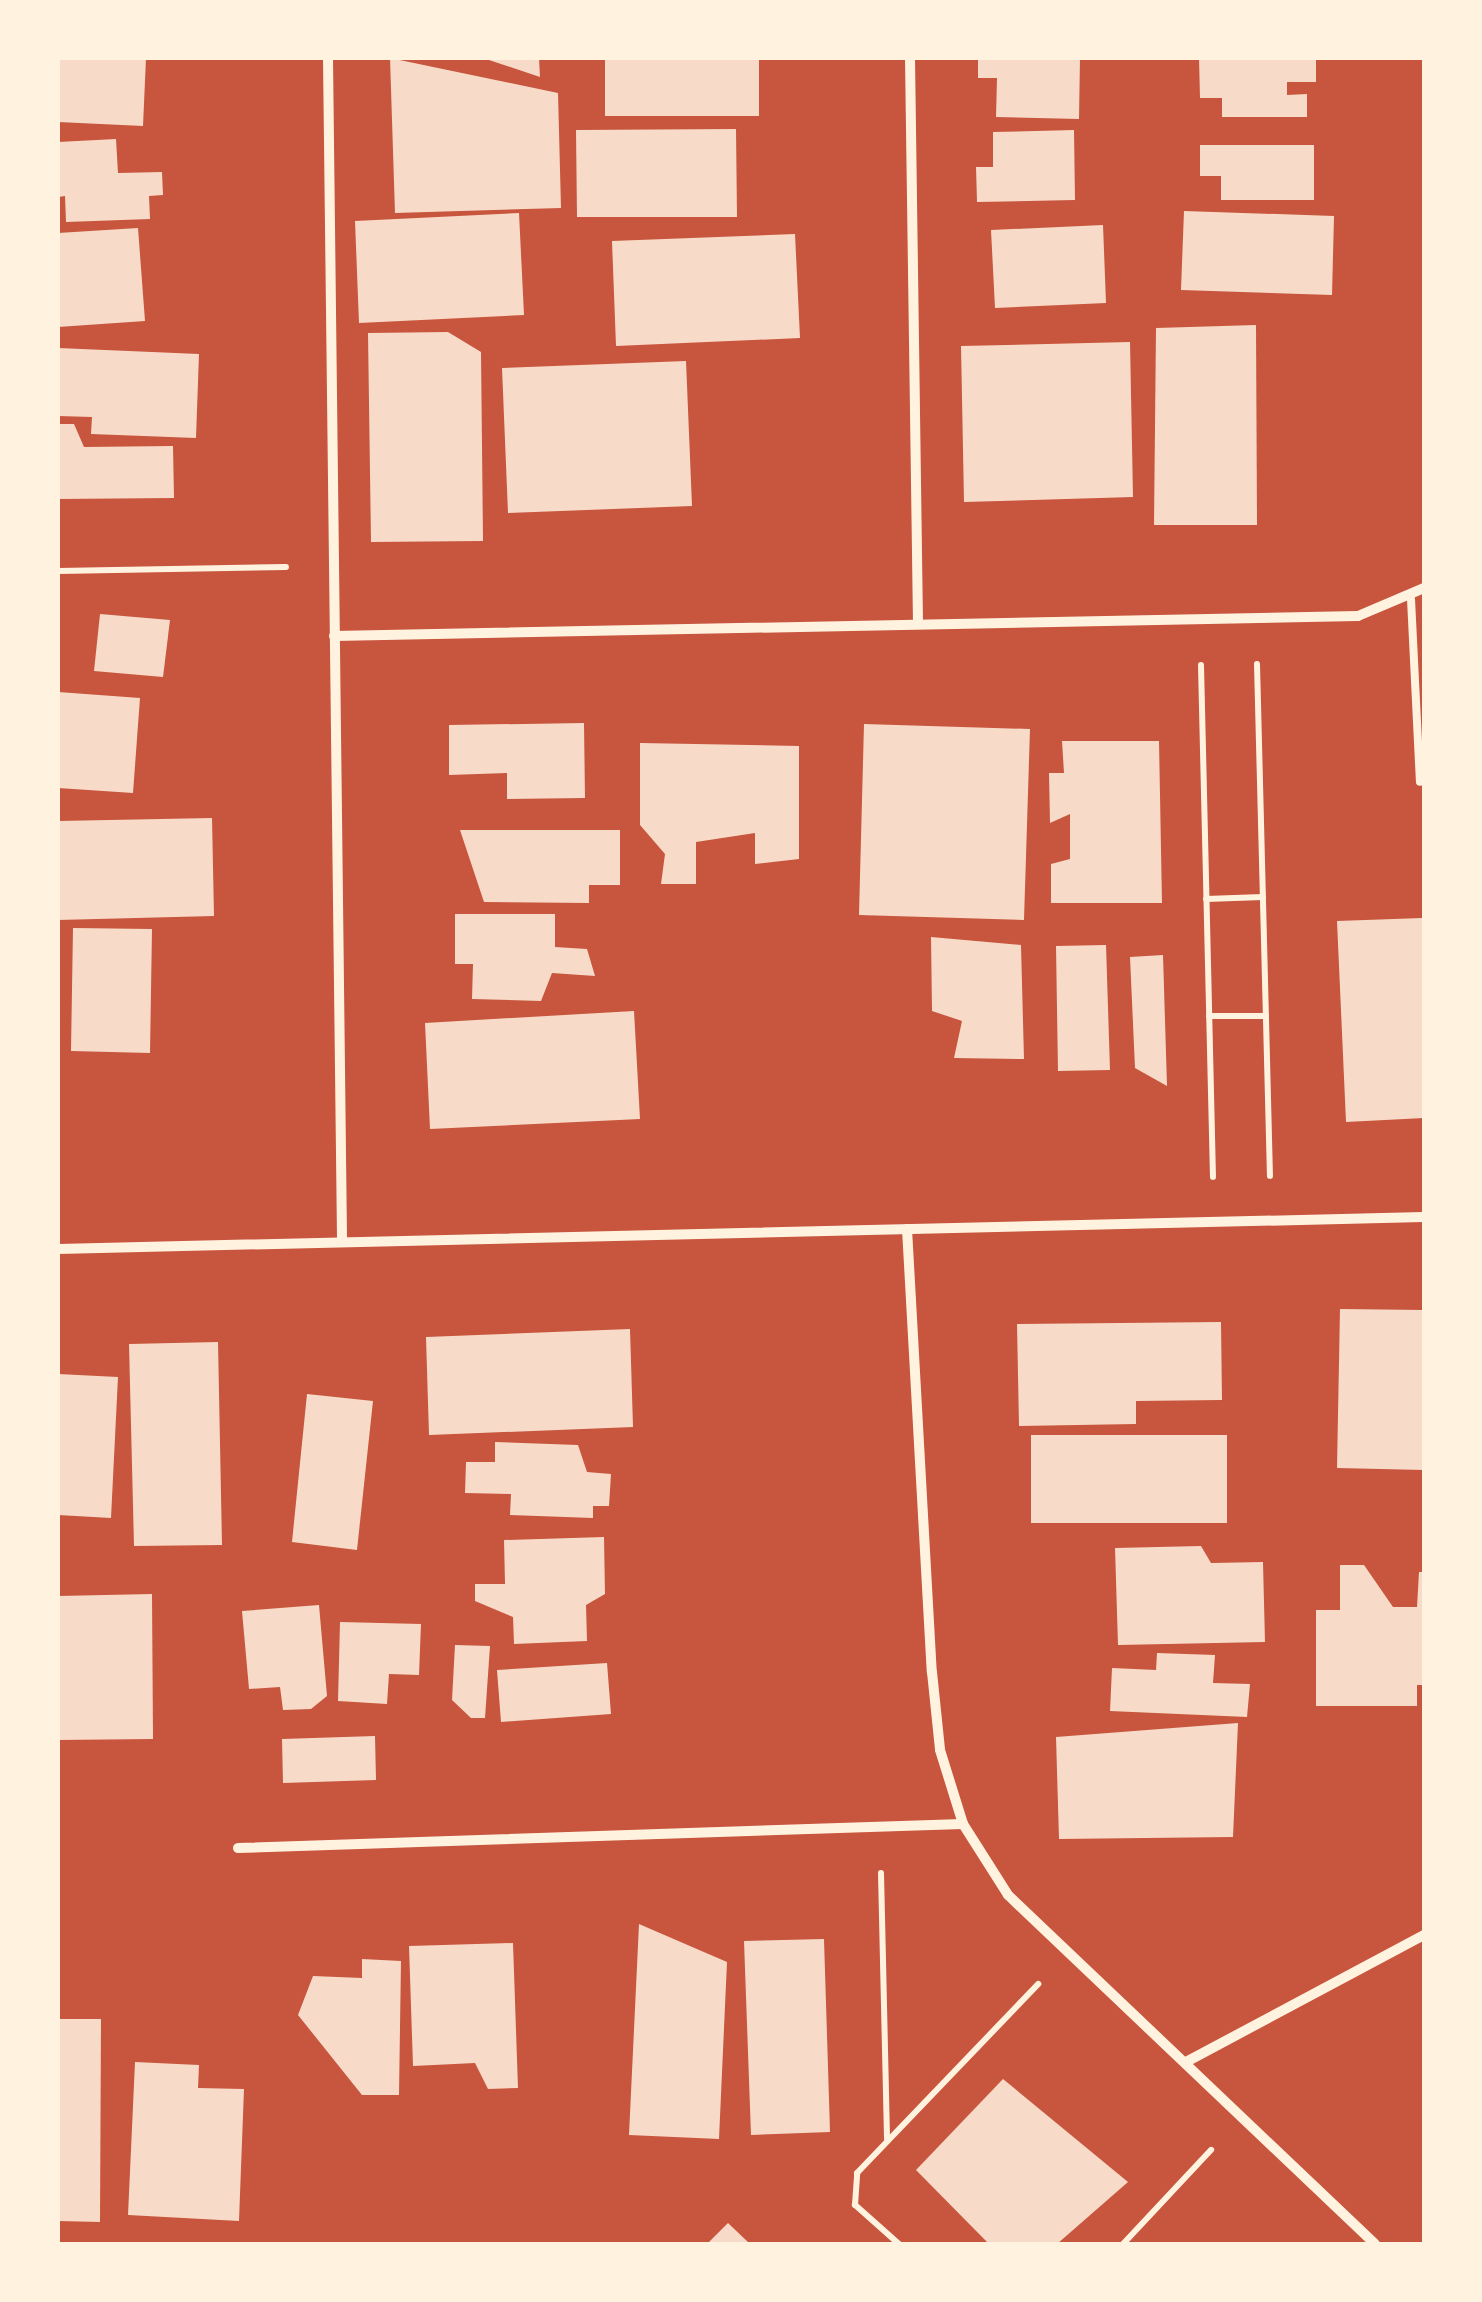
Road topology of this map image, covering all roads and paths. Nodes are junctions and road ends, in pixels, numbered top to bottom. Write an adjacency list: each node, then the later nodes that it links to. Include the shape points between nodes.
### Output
1 (328, 58): 3 (street)
2 (910, 58): 9 (street)
3 (334, 567): 4 (path); 10 (street)
4 (58, 570)
5 (1424, 588): 6 (street)
6 (1411, 599): 7 (street, via 1358,616); 11 (lane)
7 (1256, 618): 8 (street); 12 (path)
8 (1200, 619): 9 (street); 13 (path)
9 (918, 624): 10 (street)
10 (334, 636): 20 (street)
11 (1420, 782)
12 (1263, 897): 13 (path); 15 (path)
13 (1206, 899): 14 (path)
14 (1209, 1016): 15 (path); 18 (path)
15 (1266, 1016): 17 (path)
16 (1424, 1217): 17 (street)
17 (1271, 1220): 18 (street)
18 (1214, 1222): 19 (street)
19 (907, 1229): 20 (street); 22 (street, via 932,1672 940,1750)
20 (342, 1242): 21 (street)
21 (58, 1249)
22 (963, 1824): 23 (street); 26 (street, via 1008,1894)
23 (880, 1827): 24 (street); 29 (path)
24 (238, 1848)
25 (1424, 1936): 27 (street)
26 (1068, 1953): 27 (street); 29 (path)
27 (1186, 2062): 28 (street)
28 (1243, 2117): 31 (path); 32 (street)
29 (887, 2143): 30 (path, via 857,2172 852,2188 865,2218)
30 (899, 2244)
31 (1123, 2244)
32 (1375, 2244)

